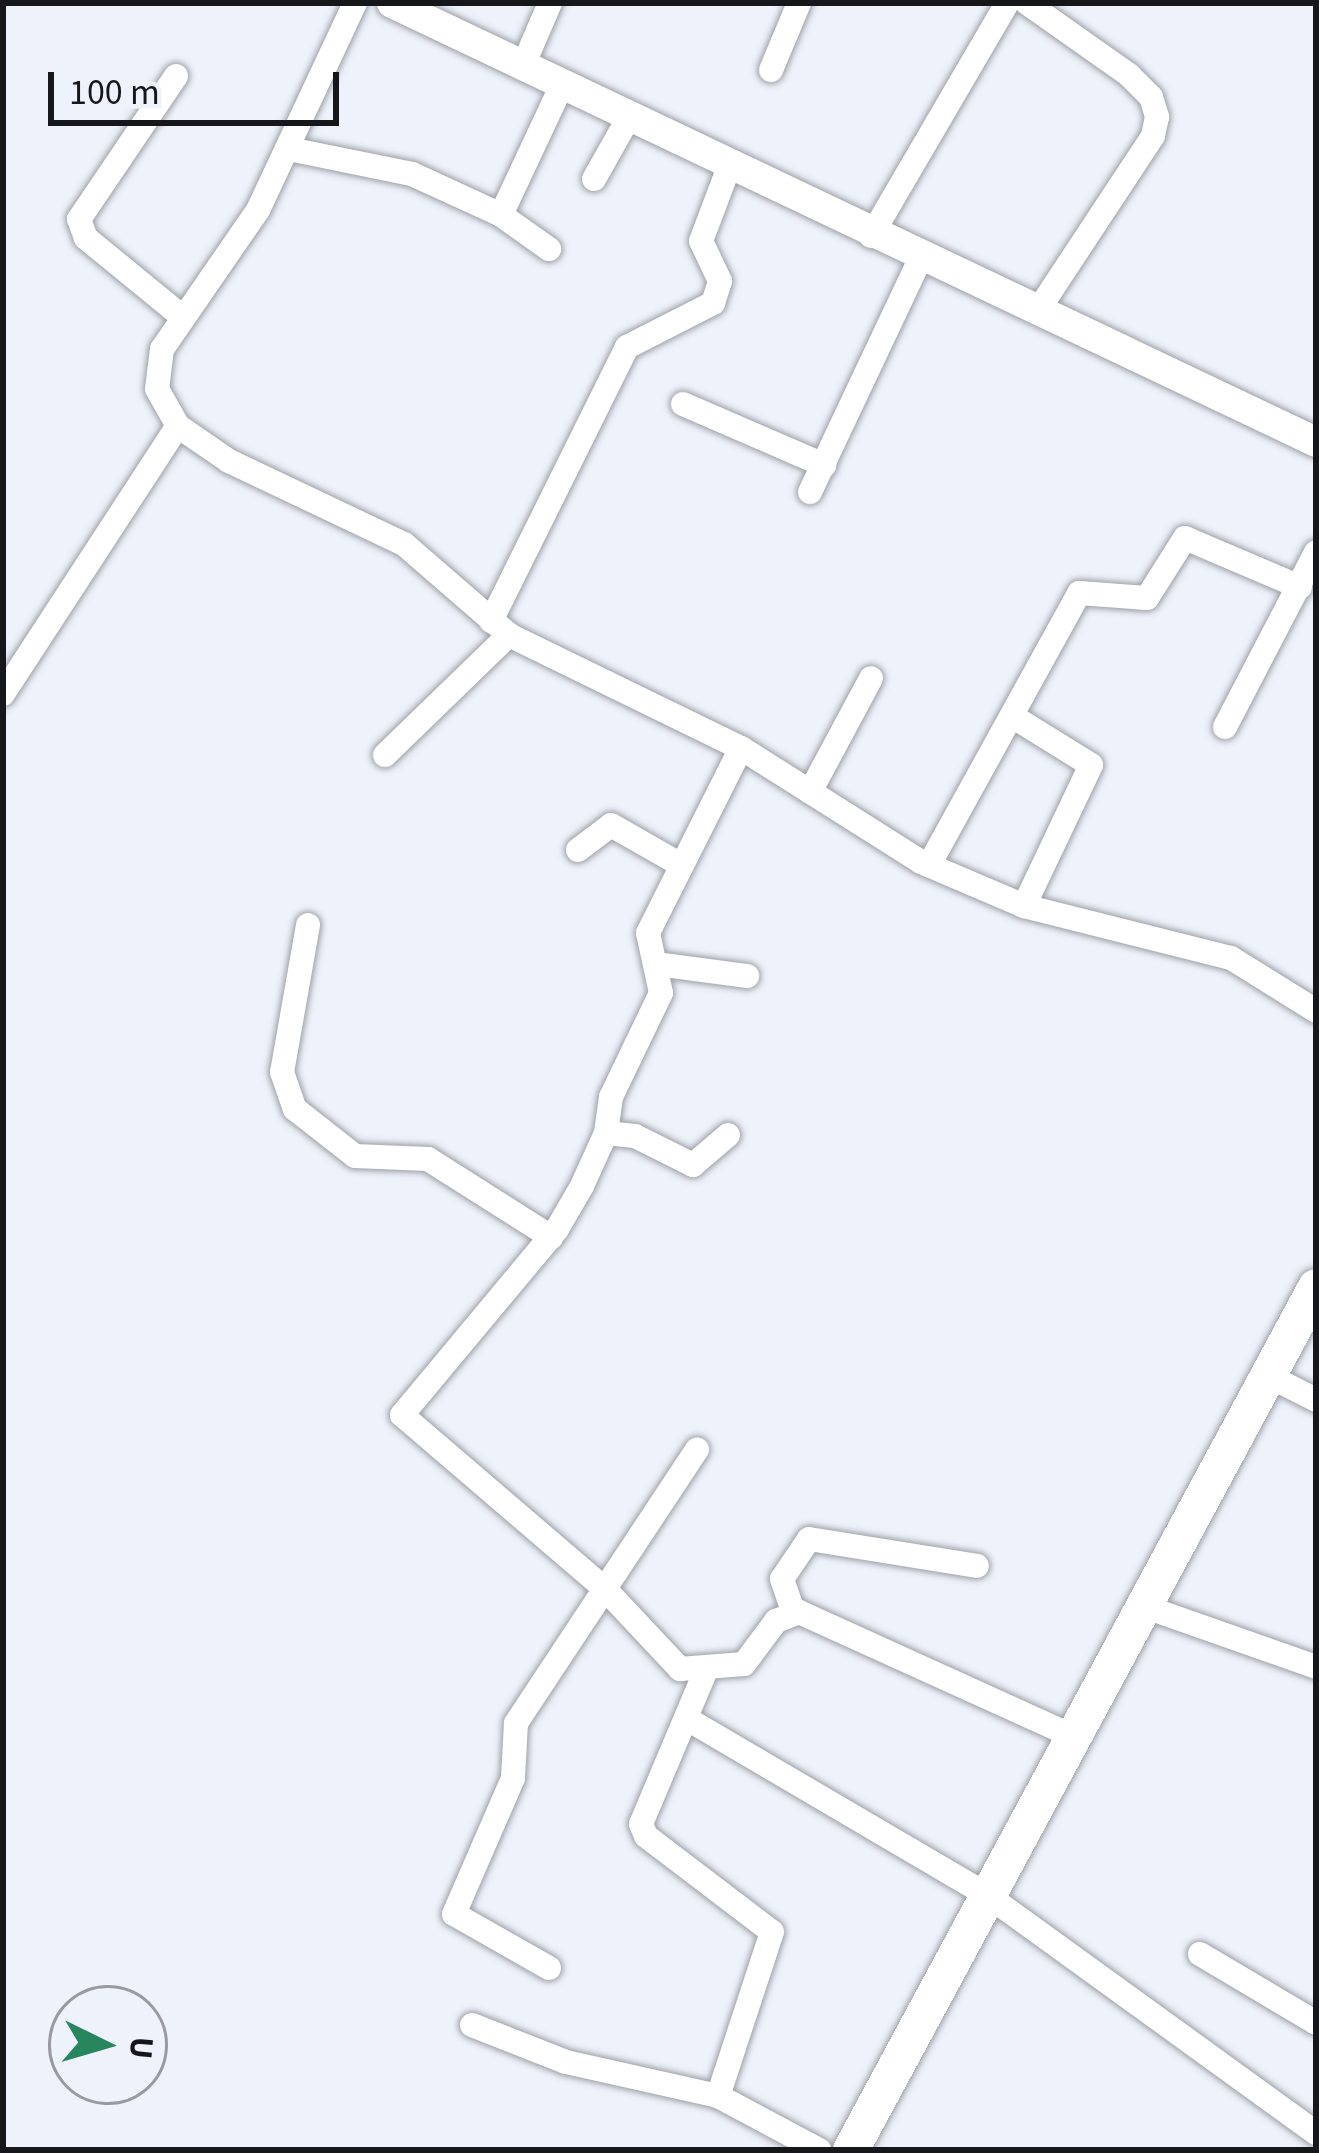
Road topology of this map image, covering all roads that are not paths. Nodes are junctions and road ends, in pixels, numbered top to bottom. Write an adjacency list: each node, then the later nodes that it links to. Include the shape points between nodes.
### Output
1 (355, 3): 12 (street)
2 (550, 3): 7 (street)
3 (799, 3): 8 (street)
4 (1007, 3): 16 (street)
5 (1027, 3): 19 (street, via 1129,76 1151,97 1157,117 1153,136)
6 (411, 7): 7 (main road)
7 (522, 68): 10 (main road)
8 (771, 70)
9 (176, 76): 20 (street, via 79,219 86,238)
10 (561, 87): 11 (main road); 15 (street)
11 (628, 118): 13 (main road); 14 (street)
12 (289, 149): 15 (street, via 412,174); 20 (street, via 236,244)
13 (729, 167): 16 (main road); 28 (street, via 701,241 721,281 713,303 627,347)
14 (594, 179)
15 (500, 215): 17 (street)
16 (872, 236): 18 (main road)
17 (549, 249)
18 (920, 259): 19 (main road); 24 (street)
19 (1037, 312): 23 (main road)
20 (179, 314): 22 (street, via 156,369 161,403)
21 (683, 404): 24 (street)
22 (178, 426): 28 (street, via 230,460 404,544); 30 (street)
23 (1316, 442)
24 (824, 465): 25 (street)
25 (810, 492)
26 (1316, 552): 27 (street)
27 (1300, 587): 31 (street, via 1185,538 1147,598 1079,593); 32 (street)
28 (500, 628): 33 (street); 34 (street)
29 (872, 677): 35 (street)
30 (3, 694)
31 (1012, 716): 37 (street); 39 (street, via 1087,759 1092,772)
32 (1225, 727)
33 (742, 748): 35 (street); 38 (street)
34 (385, 755)
35 (810, 792): 37 (street)
36 (578, 850): 38 (street, via 611,825)
37 (929, 865): 39 (street)
38 (681, 866): 41 (street, via 648,933)
39 (1024, 906): 43 (street, via 1231,958)
40 (308, 925): 46 (street, via 282,1072 295,1109 355,1156 428,1159)
41 (656, 964): 42 (street); 44 (street, via 661,993 611,1097)
42 (747, 976)
43 (1316, 1011)
44 (606, 1133): 45 (street, via 635,1136 693,1166); 46 (street)
45 (728, 1135)
46 (551, 1237): 52 (street, via 402,1415)
47 (1316, 1287): 48 (highway)
48 (1267, 1375): 49 (street); 53 (highway)
49 (1316, 1400)
50 (697, 1450): 52 (street)
51 (977, 1566): 54 (street, via 809,1539 782,1579)
52 (605, 1589): 56 (street, via 680,1669); 61 (street, via 516,1724 513,1778 454,1914)
53 (1143, 1606): 55 (street); 58 (highway)
54 (793, 1611): 56 (street, via 744,1664); 58 (street)
55 (1316, 1667)
56 (706, 1670): 57 (street)
57 (689, 1720): 59 (street); 64 (street, via 643,1829 772,1932)
58 (1072, 1736): 59 (highway)
59 (986, 1895): 65 (street); 67 (highway)
60 (1200, 1954): 62 (street)
61 (549, 1969)
62 (1316, 2023)
63 (472, 2025): 64 (street, via 566,2062)
64 (718, 2096): 66 (street)
65 (1316, 2137): 68 (street)
66 (819, 2150)
67 (850, 2150)
68 (1311, 2150)

